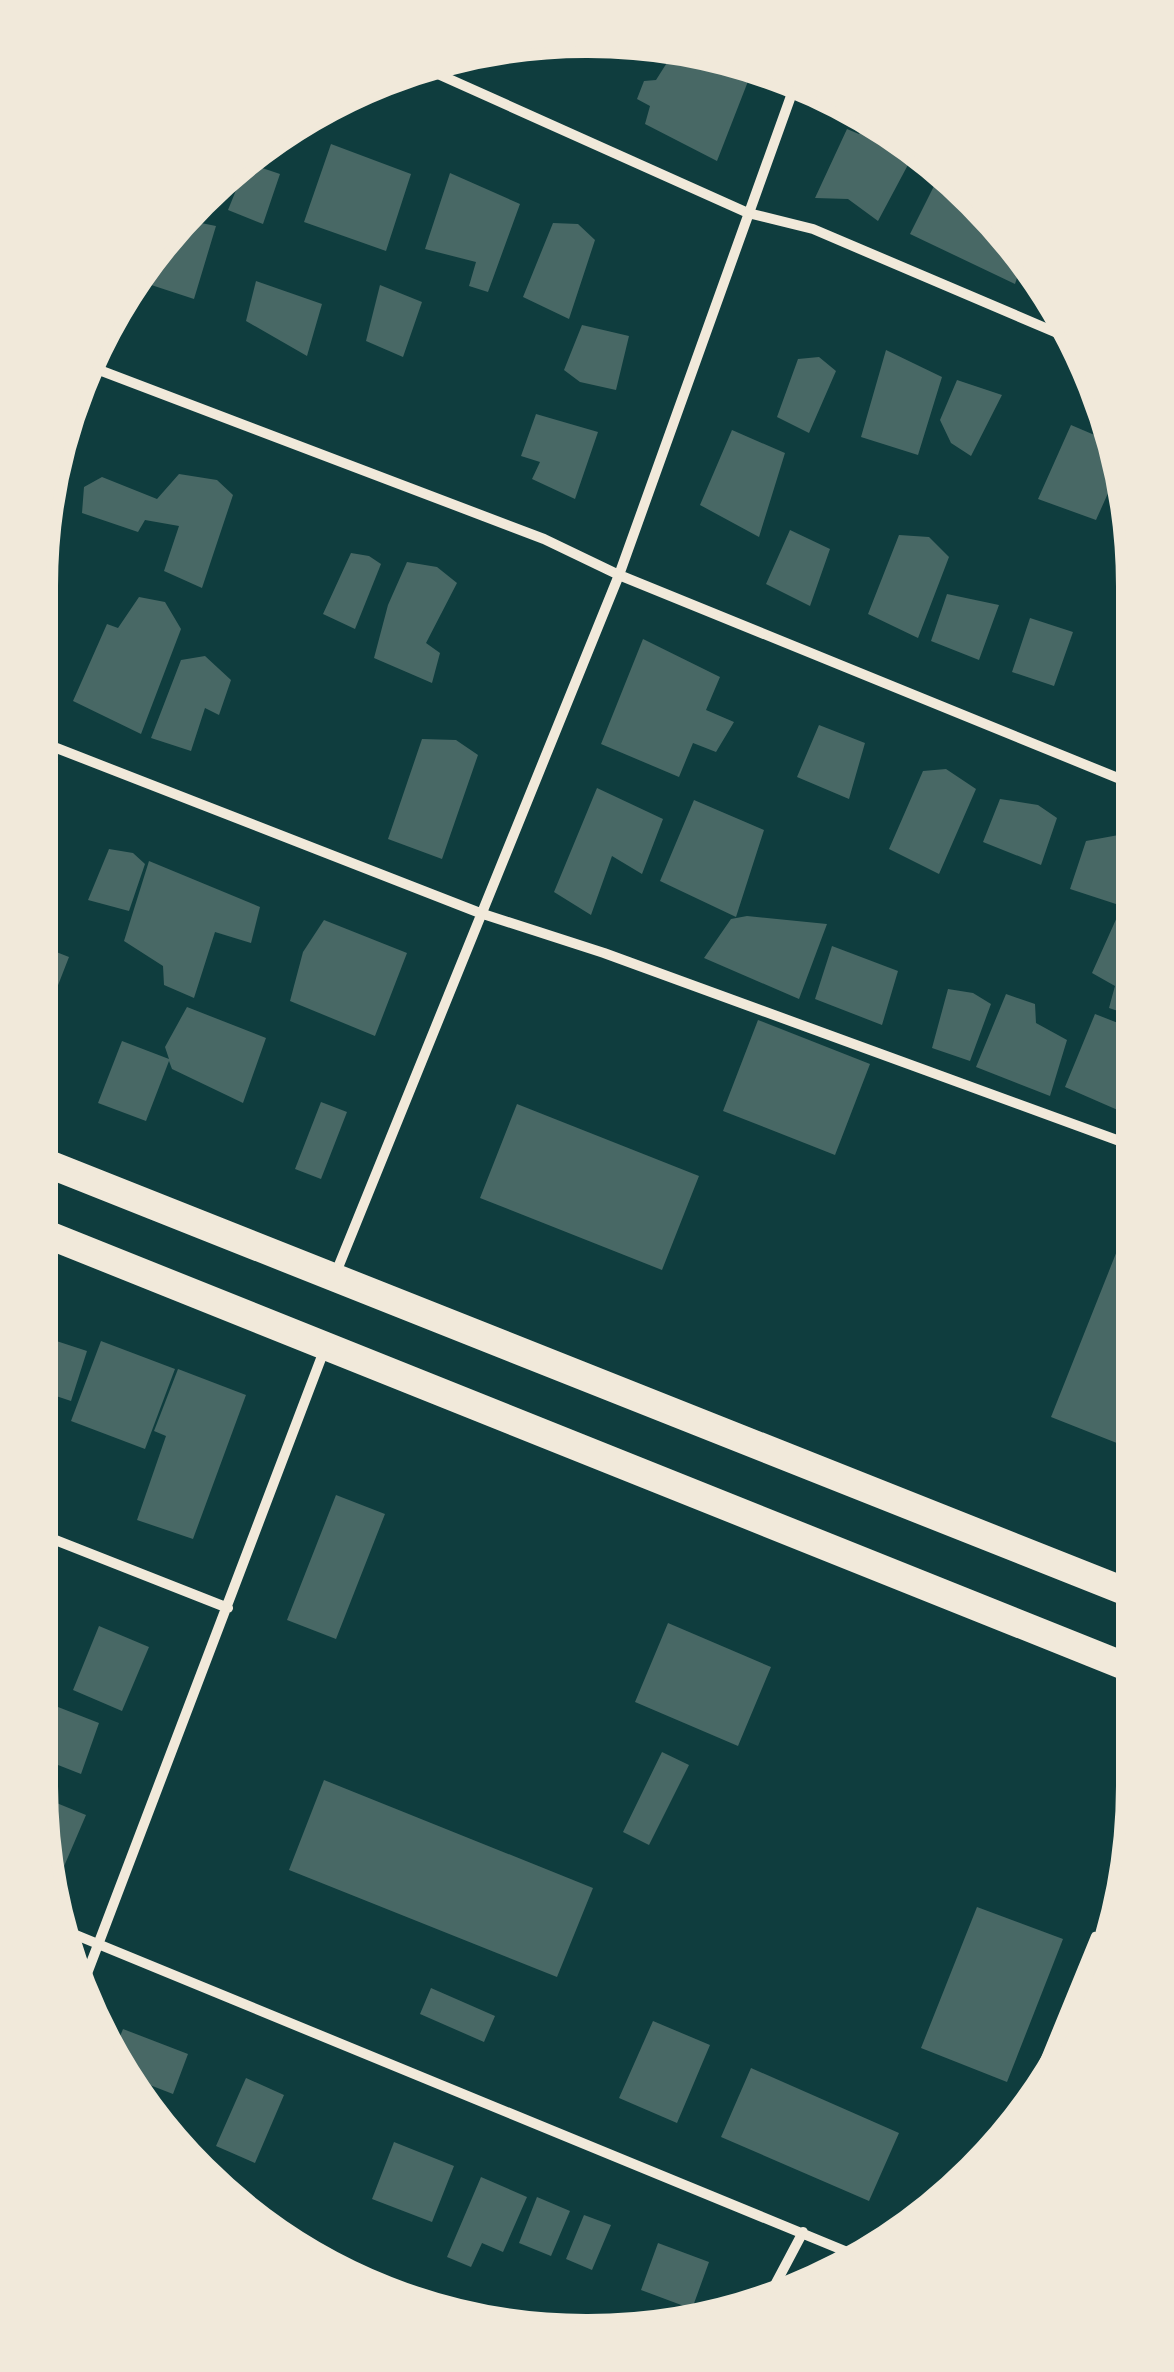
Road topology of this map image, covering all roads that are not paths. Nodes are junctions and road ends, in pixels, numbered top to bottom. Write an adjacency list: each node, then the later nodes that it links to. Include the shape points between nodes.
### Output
1 (438, 74): 3 (street)
2 (792, 93): 3 (street)
3 (748, 213): 4 (street, via 813,229); 6 (street)
4 (1057, 334)
5 (99, 370): 6 (street, via 544,539)
6 (619, 576): 8 (street); 9 (street)
7 (52, 746): 9 (street)
8 (1122, 780)
9 (480, 914): 10 (street); 13 (street)
10 (1122, 1142)
11 (52, 1165): 13 (highway)
12 (52, 1236): 14 (highway)
13 (334, 1278): 16 (highway)
14 (326, 1346): 17 (street); 18 (highway)
15 (52, 1539): 17 (street)
16 (1122, 1590)
17 (228, 1608): 21 (street)
18 (1122, 1665)
19 (74, 1934): 21 (street)
20 (1094, 1936): 23 (lane)
21 (101, 1944): 22 (street); 24 (street)
22 (87, 1975)
23 (1042, 2064)
24 (803, 2232): 25 (street); 26 (street)
25 (847, 2251)
26 (775, 2285)

